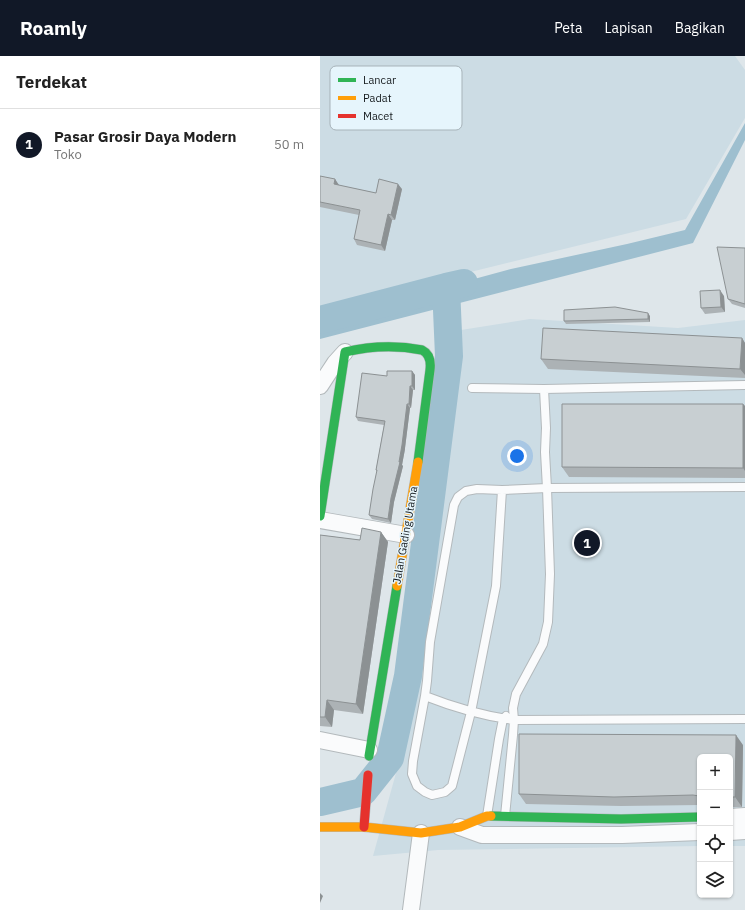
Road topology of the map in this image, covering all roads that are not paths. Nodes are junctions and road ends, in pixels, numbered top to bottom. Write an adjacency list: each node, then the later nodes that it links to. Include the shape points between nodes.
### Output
1 (345, 352): 3 (street); 9 (street); 11 (street, Jalan Gading Utama, via 362,348 409,348 423,350 430,358 419,456)
2 (745, 385): 5 (lane)
3 (320, 386)
4 (472, 388): 5 (lane)
5 (544, 389): 7 (lane)
6 (745, 487): 7 (lane)
7 (547, 488): 8 (lane); 13 (lane, via 550,574 548,622 543,644 516,694)
8 (502, 490): 12 (lane, via 466,491 458,497 454,506 430,642); 14 (lane, via 496,586)
9 (320, 516)
10 (320, 520): 11 (street)
11 (406, 535): 19 (street, Jalan Gading Utama)
12 (424, 696): 14 (lane); 14 (lane, via 412,774 417,786 432,795 445,792 452,786)
13 (513, 708): 15 (lane); 16 (lane)
14 (471, 712): 15 (lane)
15 (503, 718): 16 (lane); 21 (lane)
16 (514, 720): 17 (lane); 25 (lane)
17 (745, 720)
18 (320, 740): 19 (street, Jalan Gading Utama)
19 (369, 753)
20 (368, 775): 27 (street)
21 (487, 816): 25 (street); 28 (street); 33 (lane)
22 (745, 816): 24 (street)
23 (697, 817): 25 (street)
24 (733, 817)
25 (504, 826): 30 (street, via 622,834); 33 (street)
26 (320, 827): 27 (street)
27 (364, 827): 32 (street)
28 (460, 827): 32 (street); 33 (street)
29 (745, 831): 31 (street)
30 (697, 832)
31 (733, 832)
32 (421, 833): 34 (street)
33 (482, 835)
34 (411, 910)

